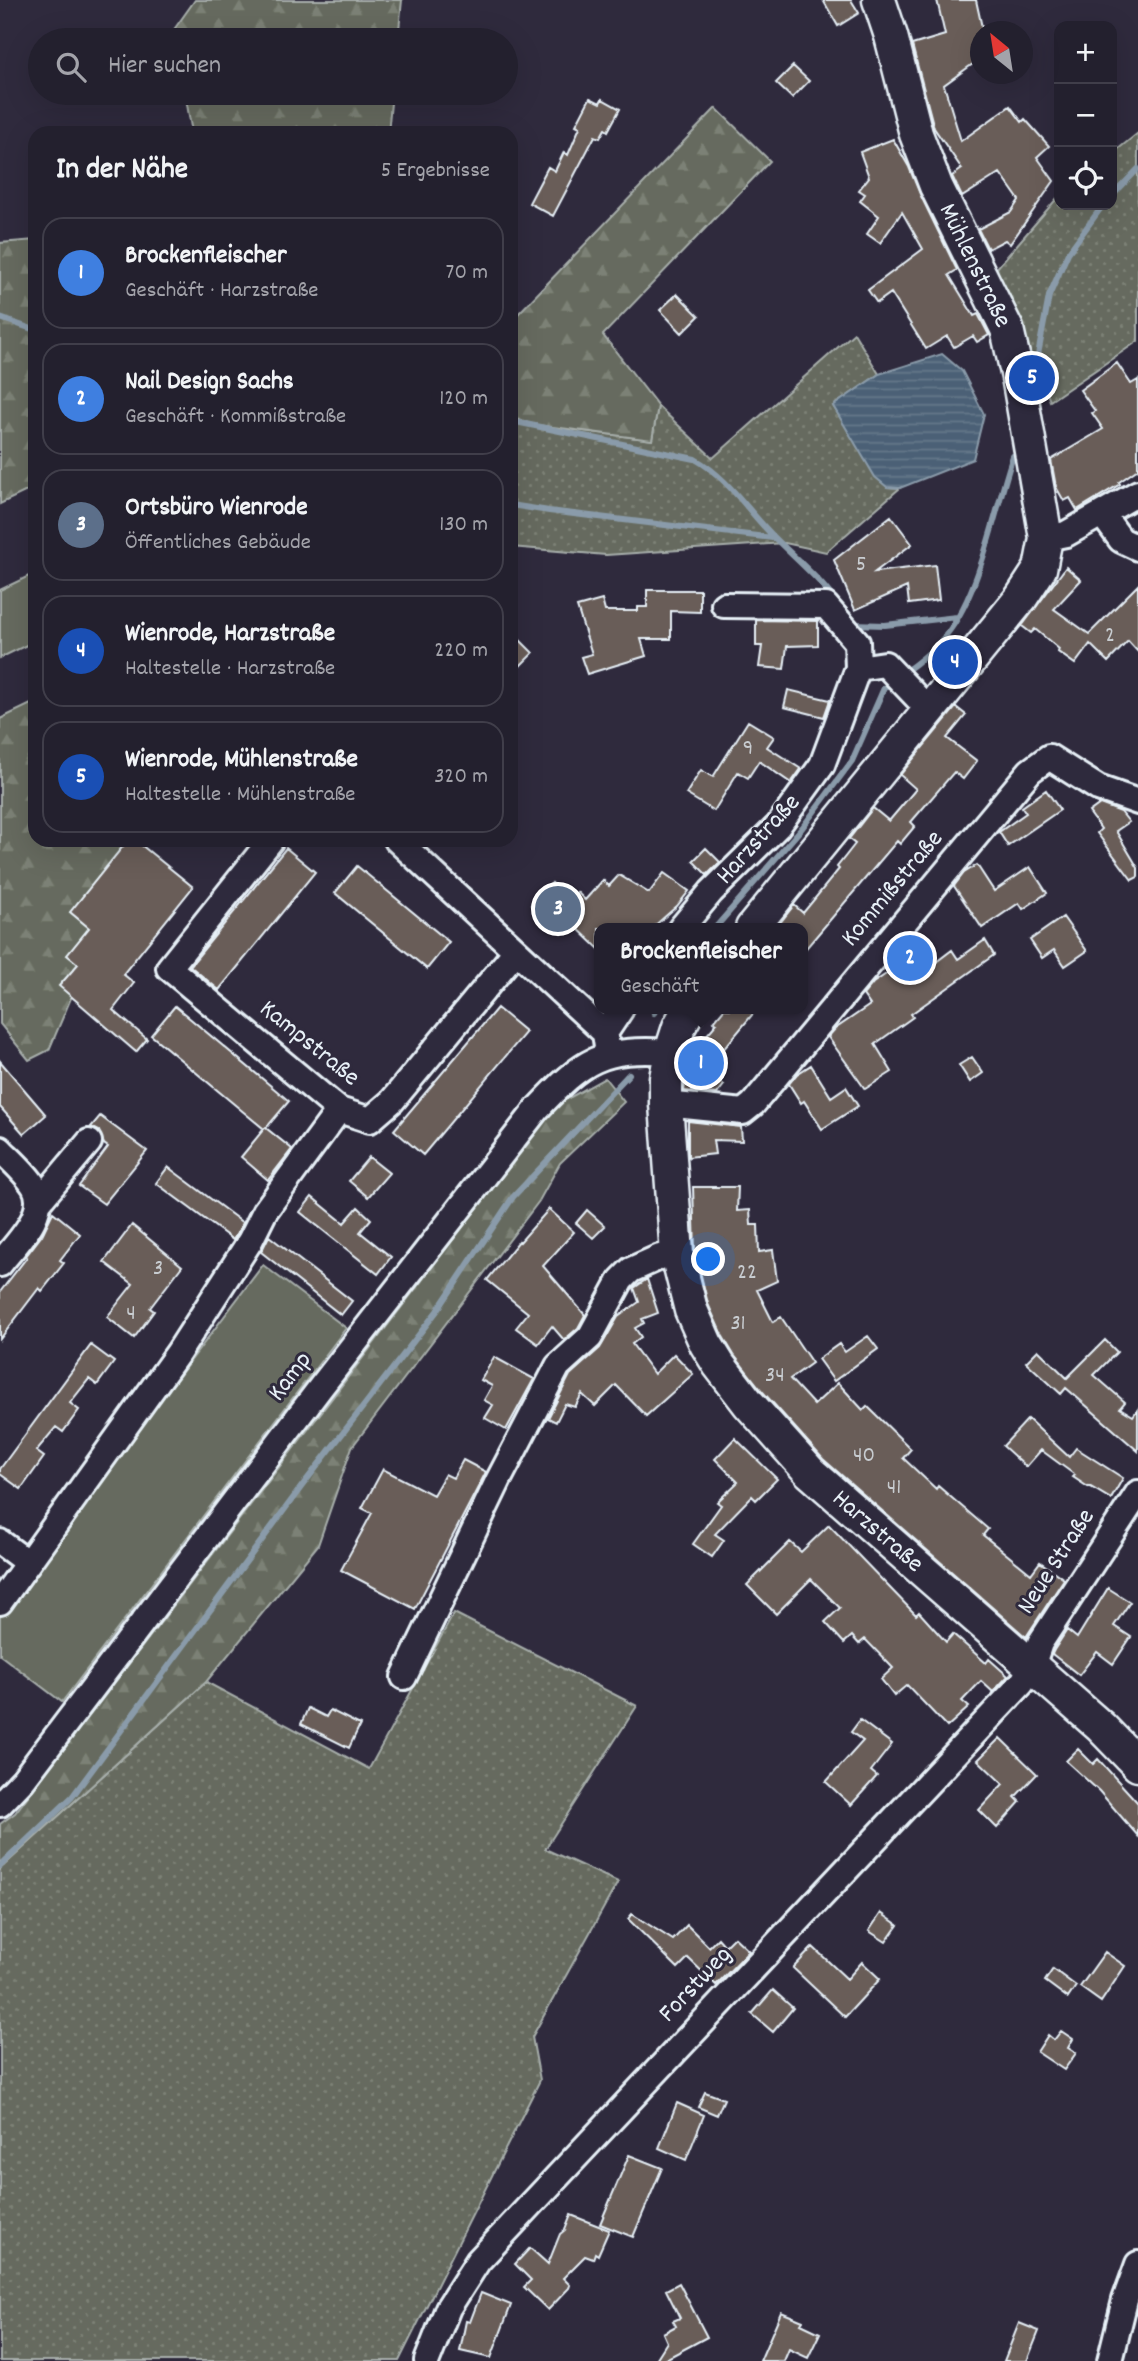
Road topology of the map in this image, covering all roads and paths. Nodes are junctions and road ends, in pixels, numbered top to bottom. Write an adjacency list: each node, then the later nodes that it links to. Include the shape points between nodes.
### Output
1 (879, 0): 4 (main road, Mühlenstraße, via 916,134 936,186 1007,328)
2 (1138, 493): 3 (street)
3 (1102, 514): 4 (street, via 1066,534); 5 (street, via 1121,540)
4 (1046, 538): 8 (main road, Harzstraße, via 1040,569 1021,598)
5 (1138, 548)
6 (724, 605): 7 (street, via 826,606 857,642)
7 (858, 667): 8 (street, via 885,664); 12 (street, Harzstraße, via 822,765 778,826)
8 (918, 699): 13 (main road, Harzstraße)
9 (1138, 802): 19 (street, Kommißstraße, via 1098,788 1049,757 1030,771 753,1104 743,1112)
10 (265, 847): 20 (street, Kampstraße, via 169,968)
11 (405, 847): 14 (street)
12 (685, 923)
13 (756, 923)
14 (516, 951): 17 (street); 20 (street, Kampstraße, via 392,1101 370,1120)
15 (619, 1014): 17 (street)
16 (686, 1014): 18 (main road, Harzstraße)
17 (606, 1043): 18 (street, Kamp); 33 (street, Kamp, via 537,1109 23,1780)
18 (671, 1052): 19 (main road, Harzstraße)
19 (666, 1104): 24 (main road, Harzstraße)
20 (339, 1110): 28 (street, via 265,1211 178,1353)
21 (89, 1142): 23 (street)
22 (0, 1149): 23 (street, via 35,1187)
23 (38, 1203): 25 (street, via 33,1222)
24 (677, 1254): 30 (main road, Harzstraße, via 691,1310 706,1343 782,1443); 31 (street, via 631,1270 590,1336 558,1366)
25 (0, 1264)
26 (1138, 1493): 30 (street, Neue Straße, via 1040,1643)
27 (0, 1542): 28 (street)
28 (28, 1563): 29 (street)
29 (0, 1602)
30 (1032, 1667): 32 (main road, Harzstraße); 35 (street, Forstweg, via 1022,1683 478,2262 448,2308)
31 (404, 1677)
32 (1138, 1765)
33 (0, 1804)
34 (1138, 2264): 36 (street)
35 (427, 2361)
36 (1110, 2361)

